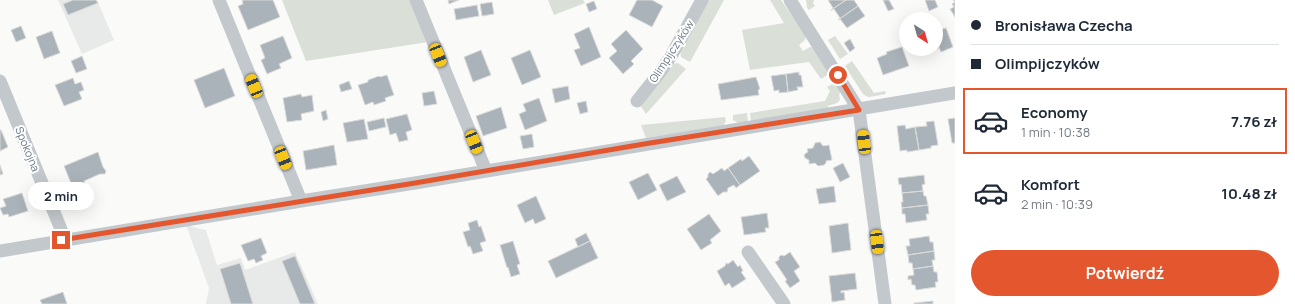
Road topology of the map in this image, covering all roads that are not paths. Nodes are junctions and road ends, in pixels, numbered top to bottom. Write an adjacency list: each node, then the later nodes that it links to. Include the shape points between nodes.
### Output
1 (219, 0): 10 (street)
2 (416, 0): 9 (street)
3 (702, 0): 7 (street, Olimpijczyków, via 664,66)
4 (790, 0): 8 (street)
5 (0, 81): 11 (street, Spokojna)
6 (955, 93): 8 (street)
7 (637, 101)
8 (859, 110): 9 (street); 15 (street)
9 (486, 171): 10 (street)
10 (301, 201): 11 (street)
11 (65, 239): 12 (street)
12 (0, 251)
13 (748, 252): 14 (street)
14 (784, 304)
15 (885, 304)

